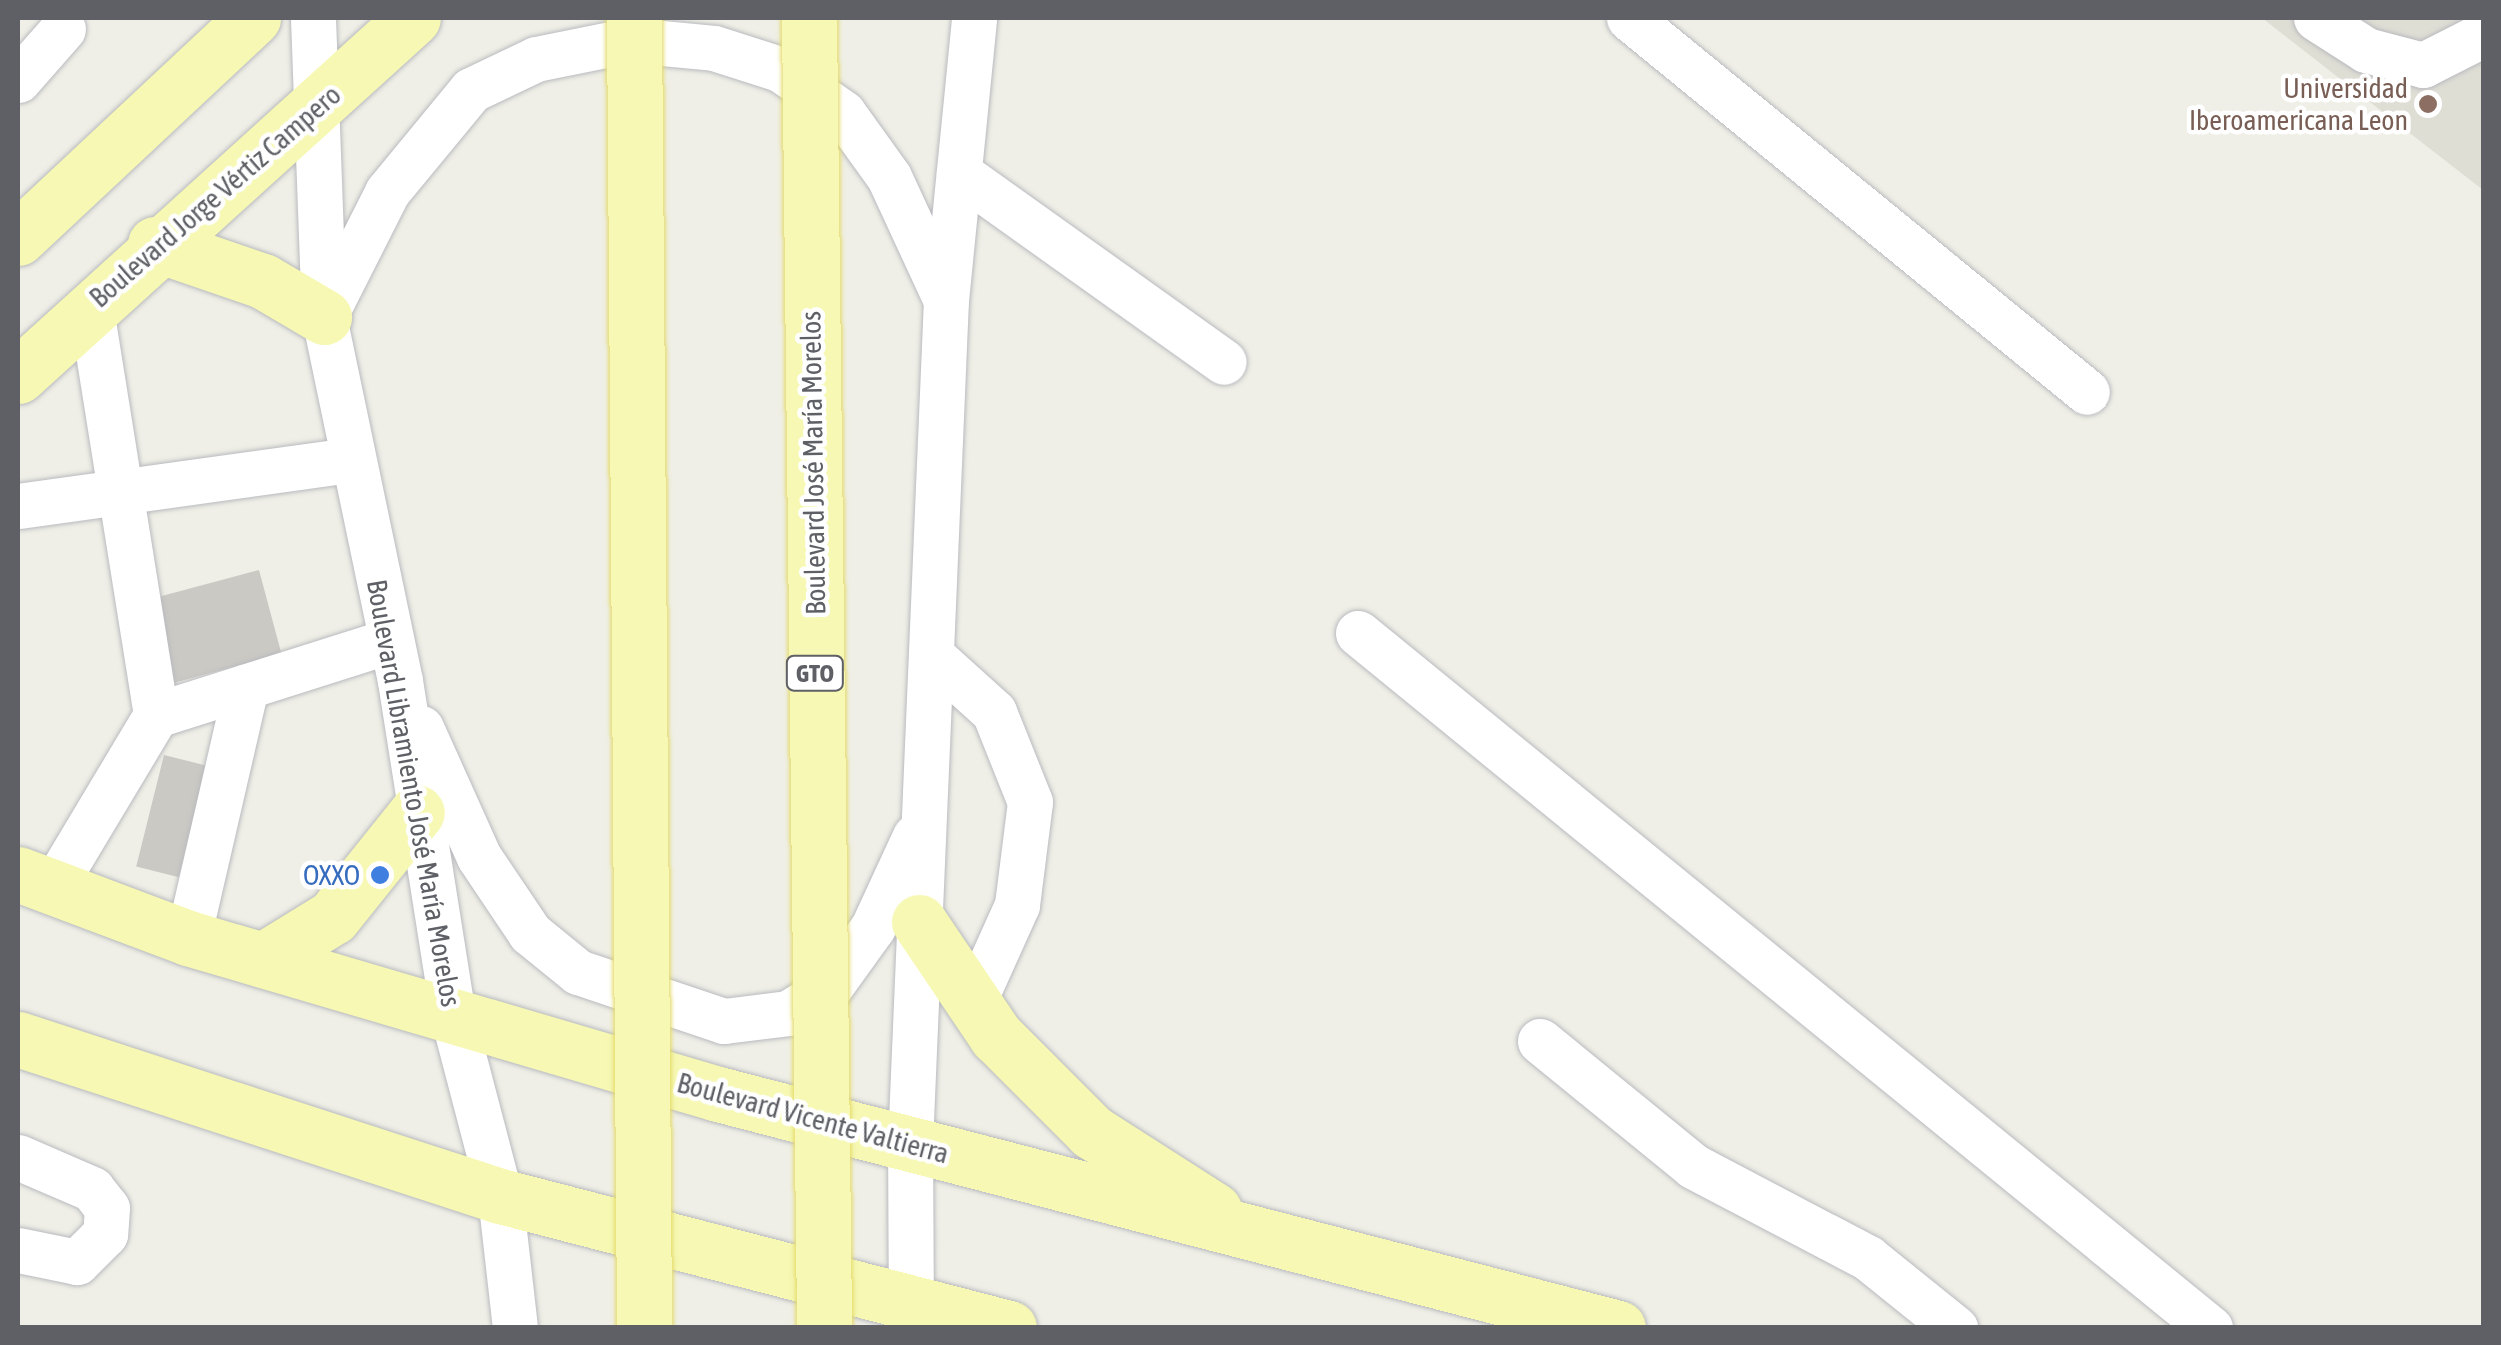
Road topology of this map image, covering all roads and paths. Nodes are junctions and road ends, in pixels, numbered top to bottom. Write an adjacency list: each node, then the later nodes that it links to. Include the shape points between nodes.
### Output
1 (208, 18): 14 (main road)
2 (253, 18): 14 (main road)
3 (313, 18): 13 (street, Boulevard Libramiento José María Morelos)
4 (413, 18): 13 (main road, Boulevard Jorge Vértiz Campero)
5 (634, 18): 49 (main road, bridge)
6 (809, 18): 50 (main road, Boulevard José María Morelos / GTO, bridge)
7 (974, 18): 15 (street)
8 (1628, 18): 23 (street)
9 (2316, 18): 11 (street, via 2366,50 2423,65)
10 (63, 29): 12 (street)
11 (2484, 34)
12 (18, 80)
13 (313, 111): 17 (main road, Boulevard Jorge Vértiz Campero); 20 (street, Boulevard Libramiento José María Morelos)
14 (122, 135): 16 (main road)
15 (959, 173): 18 (street); 21 (street)
16 (18, 238)
17 (155, 244): 19 (main road, Boulevard Jorge Vértiz Campero); 20 (main road, via 263,281)
18 (946, 300): 20 (street, via 888,176 842,113 780,69 714,48 630,40 536,59 470,90 396,179); 28 (street)
19 (90, 305): 22 (main road, Boulevard Jorge Vértiz Campero); 25 (street)
20 (324, 317): 24 (street, Boulevard Libramiento José María Morelos)
21 (1224, 362)
22 (18, 376)
23 (2087, 392)
24 (351, 460): 25 (street); 29 (street, Boulevard Libramiento José María Morelos)
25 (124, 494): 26 (street); 31 (street)
26 (18, 506)
27 (1358, 632): 54 (street)
28 (931, 655): 32 (street); 38 (street, via 994,712 1030,802 1017,905)
29 (394, 661): 30 (street); 32 (street, via 479,857 530,933 578,972 724,1021 788,1013 830,986 873,927); 33 (street, Boulevard Libramiento José María Morelos)
30 (246, 686): 31 (street); 36 (street)
31 (156, 714): 34 (street)
32 (927, 809): 35 (street)
33 (417, 812): 37 (main road, via 333,918); 39 (street, Boulevard Libramiento José María Morelos)
34 (35, 880): 36 (main road, Boulevard Vicente Valtierra)
35 (919, 922): 38 (main road); 42 (street)
36 (188, 938): 37 (main road, Boulevard Vicente Valtierra)
37 (263, 960): 39 (main road, Boulevard Vicente Valtierra)
38 (972, 1005): 45 (main road, via 1092,1132)
39 (454, 1017): 42 (main road, Boulevard Vicente Valtierra); 44 (street, Boulevard Libramiento José María Morelos)
40 (18, 1039): 44 (main road)
41 (1540, 1042): 53 (street, via 1693,1166 1868,1258)
42 (910, 1144): 45 (main road, Boulevard Vicente Valtierra); 47 (street)
43 (18, 1157): 46 (street, via 92,1189 107,1208 105,1234 77,1262)
44 (500, 1196): 47 (main road); 48 (street, Boulevard Libramiento José María Morelos)
45 (1258, 1238): 52 (main road, Boulevard Vicente Valtierra)
46 (18, 1250)
47 (911, 1315): 51 (main road)
48 (515, 1328)
49 (644, 1328)
50 (824, 1328)
51 (1009, 1328)
52 (1618, 1328)
53 (1955, 1328)
54 (2210, 1328)

